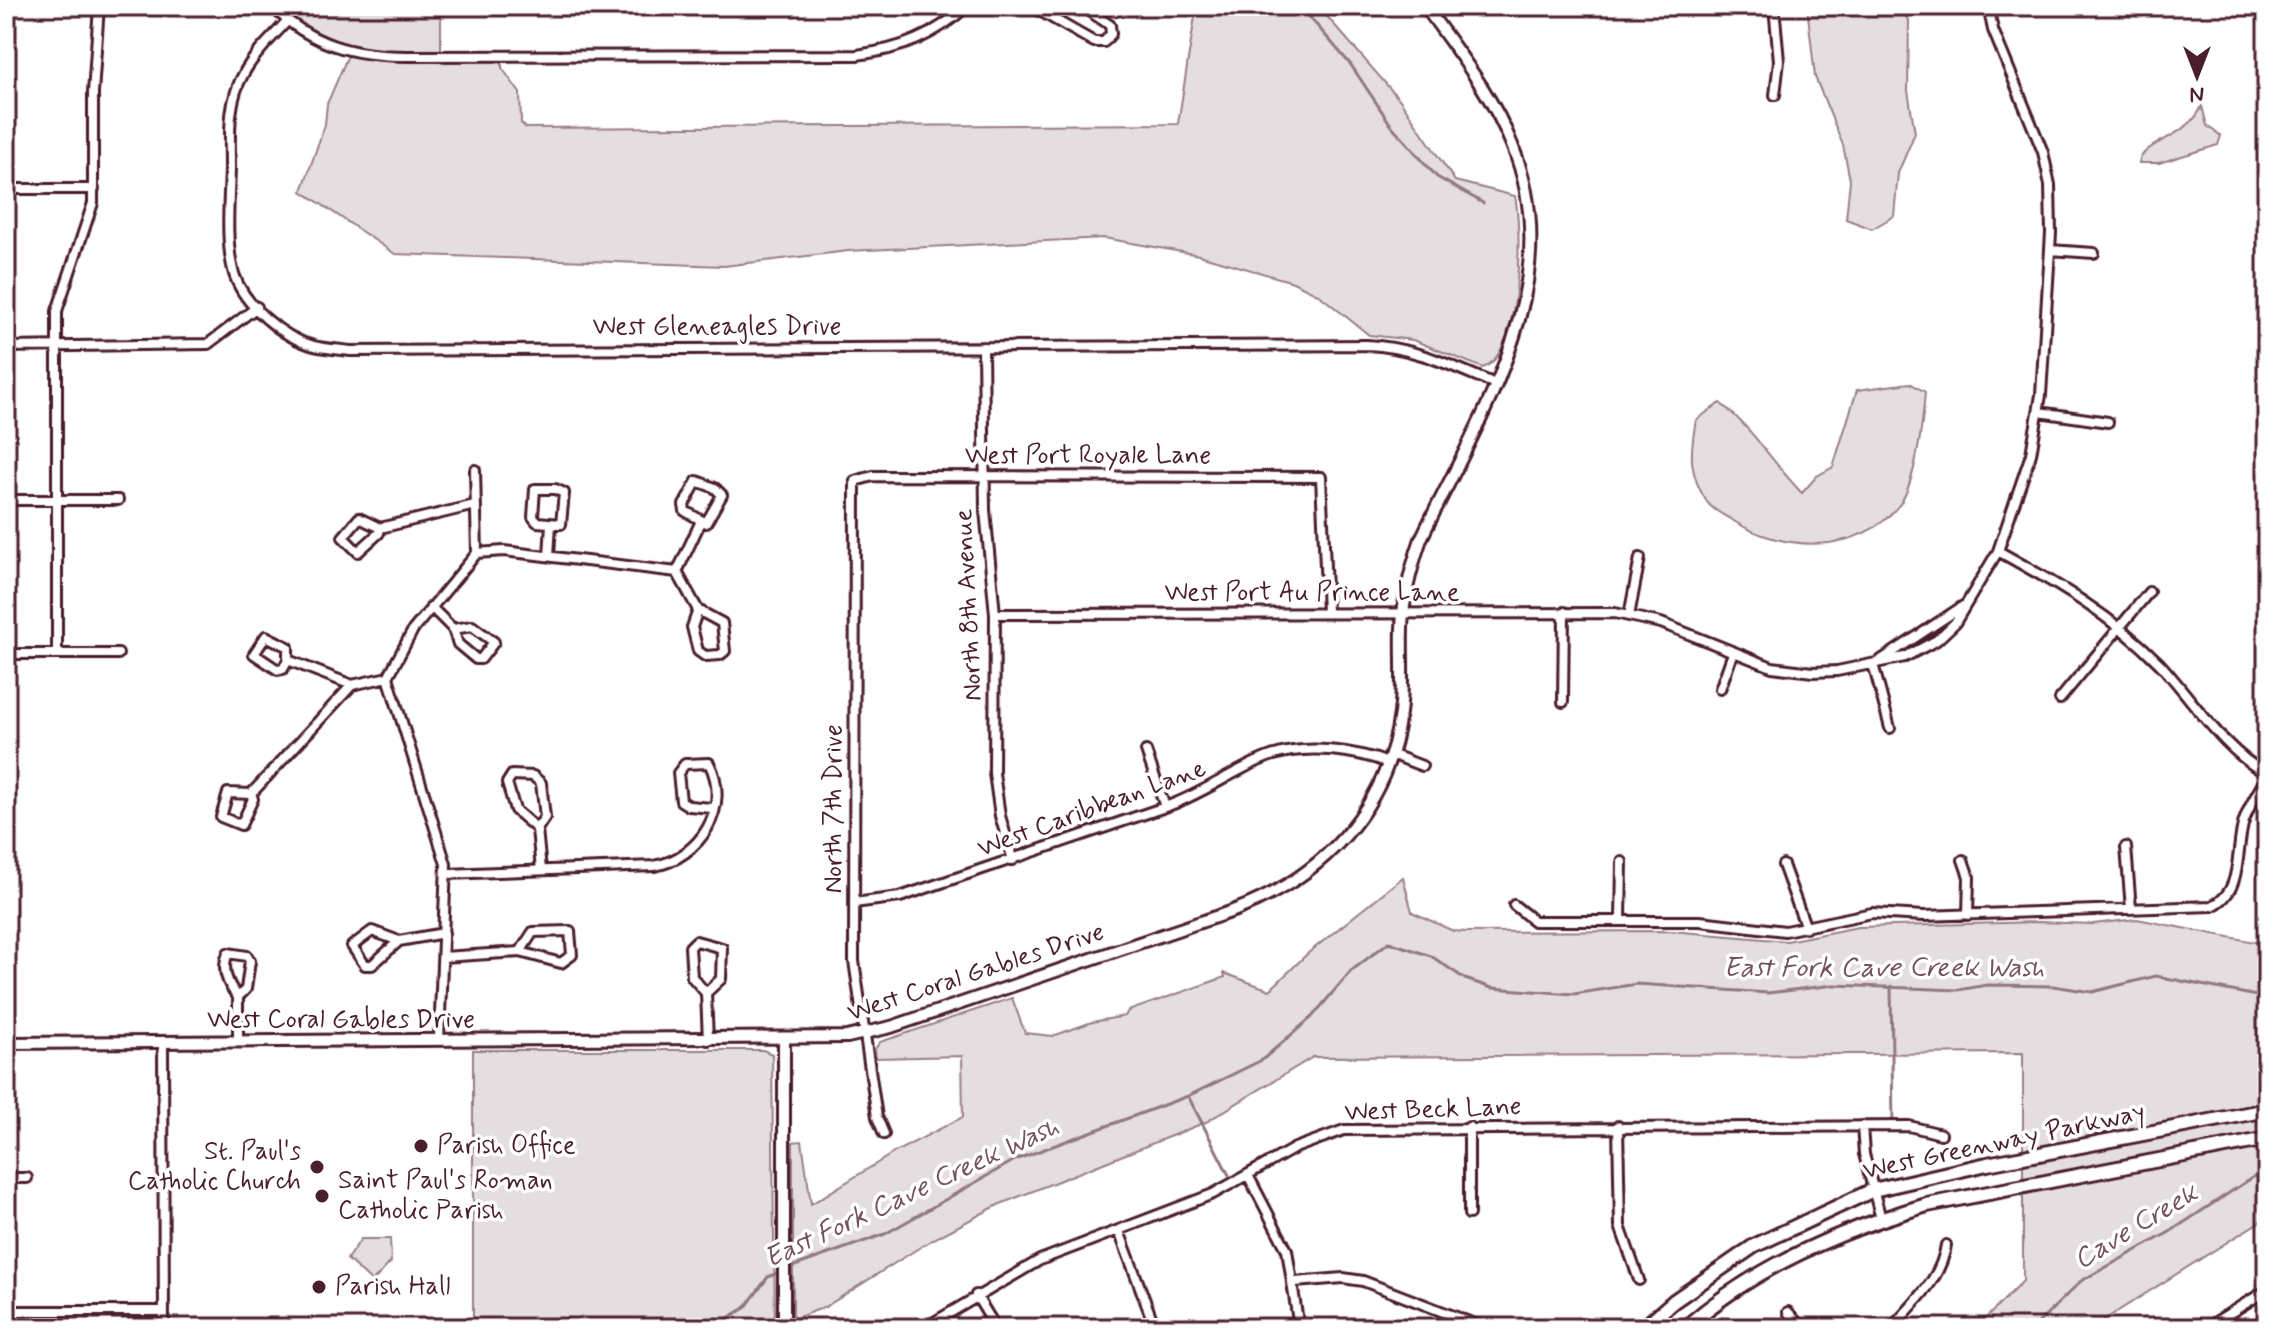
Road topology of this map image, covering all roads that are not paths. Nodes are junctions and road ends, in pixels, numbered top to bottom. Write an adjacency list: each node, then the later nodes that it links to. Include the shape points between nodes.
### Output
1 (99, 6): 12 (street)
2 (272, 6): 9 (street)
3 (967, 6): 9 (street, via 932,35 857,55 369,55 314,38)
4 (1031, 6): 5 (street, via 1094,42 1104,42 1110,25)
5 (1081, 6)
6 (1425, 6): 19 (street, West Coral Gables Drive, via 1491,102 1521,168 1530,212 1530,266 1515,339)
7 (1774, 6): 10 (street, via 1779,61)
8 (1988, 6): 13 (street, West Port Au Prince Lane, via 2043,152 2051,197)
9 (287, 21): 15 (street, West Gleneagles Drive, via 244,73 231,117 234,273)
10 (1775, 95)
11 (6, 189): 12 (street)
12 (94, 189): 17 (street, via 89,223 60,298)
13 (2050, 250): 14 (street); 20 (street, West Port Au Prince Lane)
14 (2094, 253)
15 (257, 307): 17 (street, via 208,344); 18 (street, West Gleneagles Drive, via 293,337 350,351)
16 (6, 347): 17 (street)
17 (57, 347): 26 (street)
18 (983, 347): 19 (street, West Gleneagles Drive, via 1392,346 1433,356); 23 (street, North 8th Avenue)
19 (1495, 384): 42 (street, West Coral Gables Drive, via 1421,539)
20 (2039, 412): 21 (street); 32 (street, West Port Au Prince Lane, via 2023,482)
21 (2108, 422)
22 (475, 470): 28 (street)
23 (984, 476): 24 (street, West Port Royale Lane, via 873,476); 41 (street, West Port Royale Lane, via 1321,477); 44 (street, North 8th Avenue)
24 (855, 481): 75 (street, North 7th Drive)
25 (6, 500): 26 (street)
26 (57, 500): 27 (street); 50 (street)
27 (118, 500)
28 (475, 505): 31 (street); 33 (street)
29 (701, 521): 29 (street, via 710,521 722,495 697,481 684,505); 36 (street)
30 (551, 524): 30 (street, via 563,521 564,493 535,489 533,517); 34 (street)
31 (380, 528): 31 (street, via 359,518 343,537 358,552)
32 (1998, 551): 38 (street, West Port Au Prince Lane); 46 (street)
33 (477, 553): 34 (street); 39 (street)
34 (549, 556): 36 (street)
35 (1640, 558): 45 (street)
36 (677, 572): 40 (street)
37 (2149, 592): 46 (street)
38 (1963, 606): 53 (street, West Port Au Prince Lane); 53 (street, West Port Au Prince Lane, via 1937,640 1905,657)
39 (431, 607): 47 (street); 54 (street)
40 (698, 610): 40 (street, via 692,627 698,651 705,656 723,654 722,623)
41 (1327, 612): 42 (street, West Port Au Prince Lane); 44 (street, West Port Au Prince Lane)
42 (1403, 612): 43 (street, West Port Au Prince Lane); 61 (street, West Coral Gables Drive, via 1401,699)
43 (1564, 612): 45 (street, West Port Au Prince Lane); 58 (street)
44 (995, 614): 69 (street, North 8th Avenue, via 994,773)
45 (1629, 616): 48 (street, West Port Au Prince Lane, via 1661,623)
46 (2119, 627): 57 (street); 63 (street, via 2158,663 2236,754)
47 (453, 629): 47 (street, via 478,627 492,638 493,646 485,658 476,659 458,644)
48 (1733, 653): 53 (street, West Port Au Prince Lane, via 1772,667 1813,672); 56 (street)
49 (6, 654): 50 (street)
50 (57, 654): 51 (street)
51 (118, 654)
52 (288, 660): 52 (street, via 288,647 271,637 262,639 255,651 257,658 278,670); 55 (street)
53 (1873, 664): 59 (street)
54 (388, 677): 55 (street); 74 (street, via 442,842)
55 (352, 685): 64 (street)
56 (1720, 689)
57 (2060, 699)
58 (1563, 702)
59 (1890, 728)
60 (1146, 751): 65 (street)
61 (1389, 758): 62 (street, West Caribbean Lane); 65 (street, West Caribbean Lane, via 1280,753); 87 (street, West Coral Gables Drive, via 1369,806 1342,841 1270,896)
62 (1422, 766)
63 (2267, 775): 77 (street, via 2247,813 2232,888 2221,903)
64 (251, 794): 64 (street, via 228,793 221,817 241,825)
65 (1165, 807): 69 (street, West Caribbean Lane)
66 (712, 808): 66 (street, via 681,801 680,767 709,763); 73 (street, via 697,846 673,861)
67 (537, 829): 67 (street, via 513,806 509,777 533,776 541,783 545,817); 73 (street)
68 (2126, 847): 77 (street)
69 (1013, 860): 75 (street, West Caribbean Lane, via 889,901)
70 (1963, 860): 78 (street, via 1969,877)
71 (1622, 862): 79 (street)
72 (1783, 865): 80 (street)
73 (541, 870): 74 (street)
74 (446, 874): 81 (street)
75 (854, 903): 87 (street, North 7th Drive, via 855,978)
76 (1514, 905): 79 (street, via 1534,921)
77 (2131, 909): 78 (street)
78 (1968, 915): 80 (street, via 1854,914)
79 (1621, 921): 80 (street)
80 (1806, 928)
81 (444, 933): 82 (street); 84 (street)
82 (399, 941): 82 (street, via 372,931 352,946 368,965)
83 (520, 952): 83 (street, via 561,963 572,955 572,936 562,930 533,932); 84 (street)
84 (443, 957): 88 (street)
85 (706, 993): 85 (street, via 721,979 722,948 696,941 690,947 692,977); 89 (street)
86 (238, 997): 86 (street, via 246,989 250,961 228,953 225,971); 91 (street)
87 (864, 1034): 90 (street, West Coral Gables Drive); 98 (street, North 7th Drive)
88 (439, 1040): 89 (street, West Coral Gables Drive); 91 (street, West Coral Gables Drive)
89 (708, 1040): 90 (street, West Coral Gables Drive)
90 (784, 1040): 118 (street)
91 (238, 1042): 93 (street, West Coral Gables Drive)
92 (6, 1043): 93 (street, West Coral Gables Drive)
93 (163, 1043): 114 (street)
94 (2267, 1110): 104 (main road, West Greenway Parkway)
95 (1618, 1126): 96 (street, West Beck Lane); 97 (street, West Beck Lane); 109 (street, via 1620,1226)
96 (1862, 1126): 99 (street, West Beck Lane, via 1909,1126); 104 (street)
97 (1469, 1127): 101 (street, West Beck Lane, via 1344,1130 1295,1148); 105 (street)
98 (884, 1134)
99 (1941, 1134)
100 (2267, 1139): 106 (main road, West Greenway Parkway, via 1927,1205)
101 (1249, 1177): 107 (street, West Beck Lane); 110 (street, via 1281,1235)
102 (6, 1178): 103 (street)
103 (27, 1178)
104 (1873, 1190): 106 (street); 123 (main road, West Greenway Parkway, via 1754,1246)
105 (1469, 1214)
106 (1881, 1219): 124 (main road, West Greenway Parkway, via 1766,1272)
107 (1119, 1231): 112 (street, West Beck Lane, via 1040,1260); 116 (street)
108 (1946, 1245): 126 (street, via 1937,1276)
109 (1639, 1280)
110 (1295, 1282): 121 (street); 122 (street, via 1363,1281)
111 (2267, 1290): 127 (street)
112 (976, 1295): 119 (street, West Beck Lane); 120 (street)
113 (6, 1311): 114 (street)
114 (164, 1311): 117 (street)
115 (1788, 1312): 125 (street)
116 (1153, 1322)
117 (164, 1328)
118 (784, 1328)
119 (924, 1328)
120 (996, 1328)
121 (1299, 1328)
122 (1485, 1328)
123 (1643, 1328)
124 (1685, 1328)
125 (1802, 1328)
126 (1892, 1328)
127 (2206, 1328)

